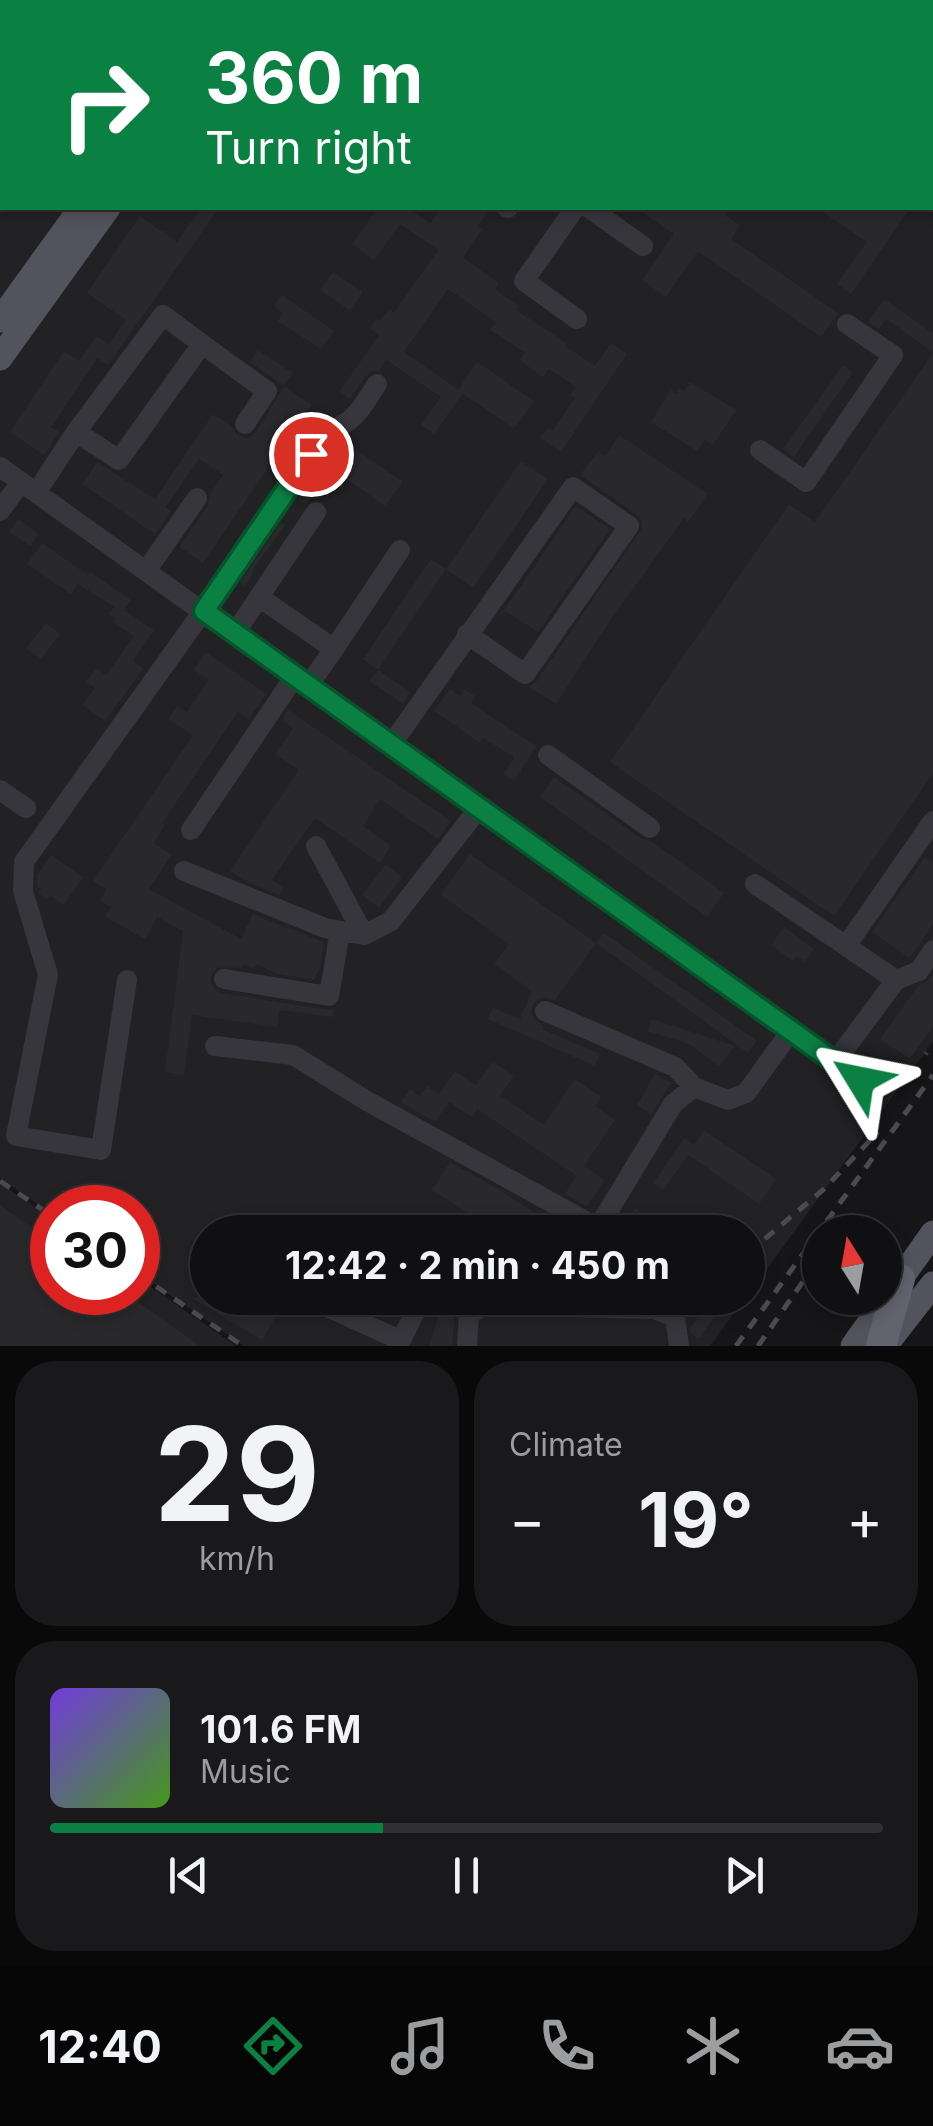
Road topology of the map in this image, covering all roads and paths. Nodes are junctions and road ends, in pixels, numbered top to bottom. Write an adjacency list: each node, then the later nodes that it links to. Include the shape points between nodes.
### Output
1 (574, 210): 5 (street, via 524,282)
2 (593, 210): 4 (street)
3 (77, 216): 6 (main road); 9 (main road)
4 (643, 246)
5 (577, 319)
6 (0, 320)
7 (848, 324): 14 (street, via 893,355 806,482)
8 (202, 344): 11 (street, via 267,391); 13 (street, via 163,316); 13 (street, via 119,460)
9 (0, 358)
10 (378, 384): 12 (street, via 344,426)
11 (244, 424)
12 (328, 430)
13 (76, 432): 17 (street)
14 (760, 450)
15 (311, 454): 24 (street)
16 (0, 467): 17 (street)
17 (28, 487): 19 (street); 22 (street)
18 (197, 498): 22 (street)
19 (0, 511)
20 (316, 512): 23 (street)
21 (400, 550): 27 (street)
22 (146, 570): 24 (street)
23 (259, 598): 25 (street); 27 (street)
24 (204, 611): 25 (street); 45 (street, via 24,862 22,890 48,975 16,1136 101,1150)
25 (235, 633): 28 (street)
26 (468, 634): 26 (street, via 573,487 629,526 525,674); 29 (street)
27 (334, 648): 28 (street)
28 (301, 681): 29 (street); 36 (street)
29 (391, 745): 33 (street)
30 (548, 755): 35 (street)
31 (0, 790): 32 (street)
32 (26, 808)
33 (479, 808): 41 (street, via 390,921); 48 (street)
34 (933, 821): 42 (street)
35 (650, 828)
36 (191, 830)
37 (316, 846): 41 (street)
38 (184, 871): 40 (street)
39 (755, 884): 42 (street)
40 (340, 931): 41 (street); 44 (street, via 329,996)
41 (364, 935)
42 (846, 946): 46 (street)
43 (933, 950): 46 (street, via 919,971)
44 (224, 979)
45 (127, 980)
46 (896, 980): 52 (street)
47 (546, 1011): 54 (street, via 675,1068)
48 (791, 1031): 52 (street); 54 (street, via 746,1094 728,1100)
49 (215, 1046): 55 (street, via 292,1054)
50 (924, 1052): 51 (path)
51 (933, 1058)
52 (835, 1062): 53 (street)
53 (860, 1080)
54 (694, 1087): 56 (street, via 673,1104)
55 (556, 1215)
56 (606, 1215)
57 (933, 1234): 58 (main road)
58 (902, 1277)
59 (933, 1284): 65 (main road)
60 (342, 1315): 64 (street)
61 (413, 1315): 64 (street)
62 (875, 1315): 68 (main road)
63 (892, 1315): 65 (highway)
64 (399, 1343)
65 (886, 1345)
66 (467, 1346): 67 (street, via 469,1313 488,1305 654,1309 675,1317)
67 (679, 1346)
68 (853, 1346)

